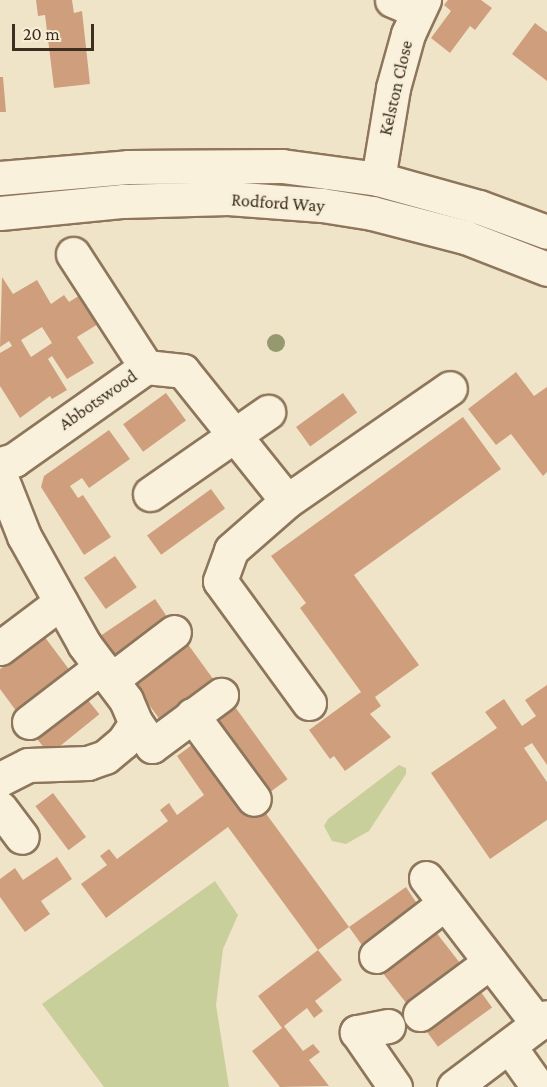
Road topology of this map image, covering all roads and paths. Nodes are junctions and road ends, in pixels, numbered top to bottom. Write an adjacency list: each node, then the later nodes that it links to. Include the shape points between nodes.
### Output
1 (411, 4): 3 (street, Kelston Close)
2 (0, 178): 3 (street, Rodford Way, via 228,164 282,166)
3 (378, 179): 5 (street, Rodford Way, via 479,207)
4 (0, 213): 7 (street, Rodford Way, via 123,201 228,198 322,205 372,213 465,237)
5 (547, 232)
6 (73, 254): 8 (street)
7 (547, 269)
8 (146, 367): 11 (street, Abbotswood, via 183,371); 12 (street, Abbotswood, via 14,460)
9 (450, 388): 15 (street)
10 (268, 412): 11 (street)
11 (235, 436): 14 (street); 15 (street, Abbotswood)
12 (0, 464)
13 (0, 475): 16 (street)
14 (150, 494)
15 (287, 501): 22 (street, via 231,550 220,580)
16 (12, 542): 17 (street)
17 (61, 602): 19 (street); 20 (street)
18 (174, 632): 20 (street)
19 (0, 648)
20 (106, 673): 24 (street); 25 (street, via 126,700)
21 (221, 695): 23 (street)
22 (309, 703)
23 (192, 715): 25 (street, via 152,746); 27 (street)
24 (29, 722)
25 (136, 723): 26 (street, via 123,742 105,757 88,763 28,765)
26 (0, 779)
27 (254, 799)
28 (0, 808): 29 (street)
29 (22, 837)
30 (376, 956): 31 (street, via 436,890)
31 (490, 962): 32 (street); 33 (street)
32 (420, 1014)
33 (542, 1020): 35 (street)
34 (388, 1026): 36 (street, via 357,1032)
35 (509, 1046): 37 (street); 38 (street)
36 (395, 1087)
37 (454, 1087)
38 (538, 1087)

